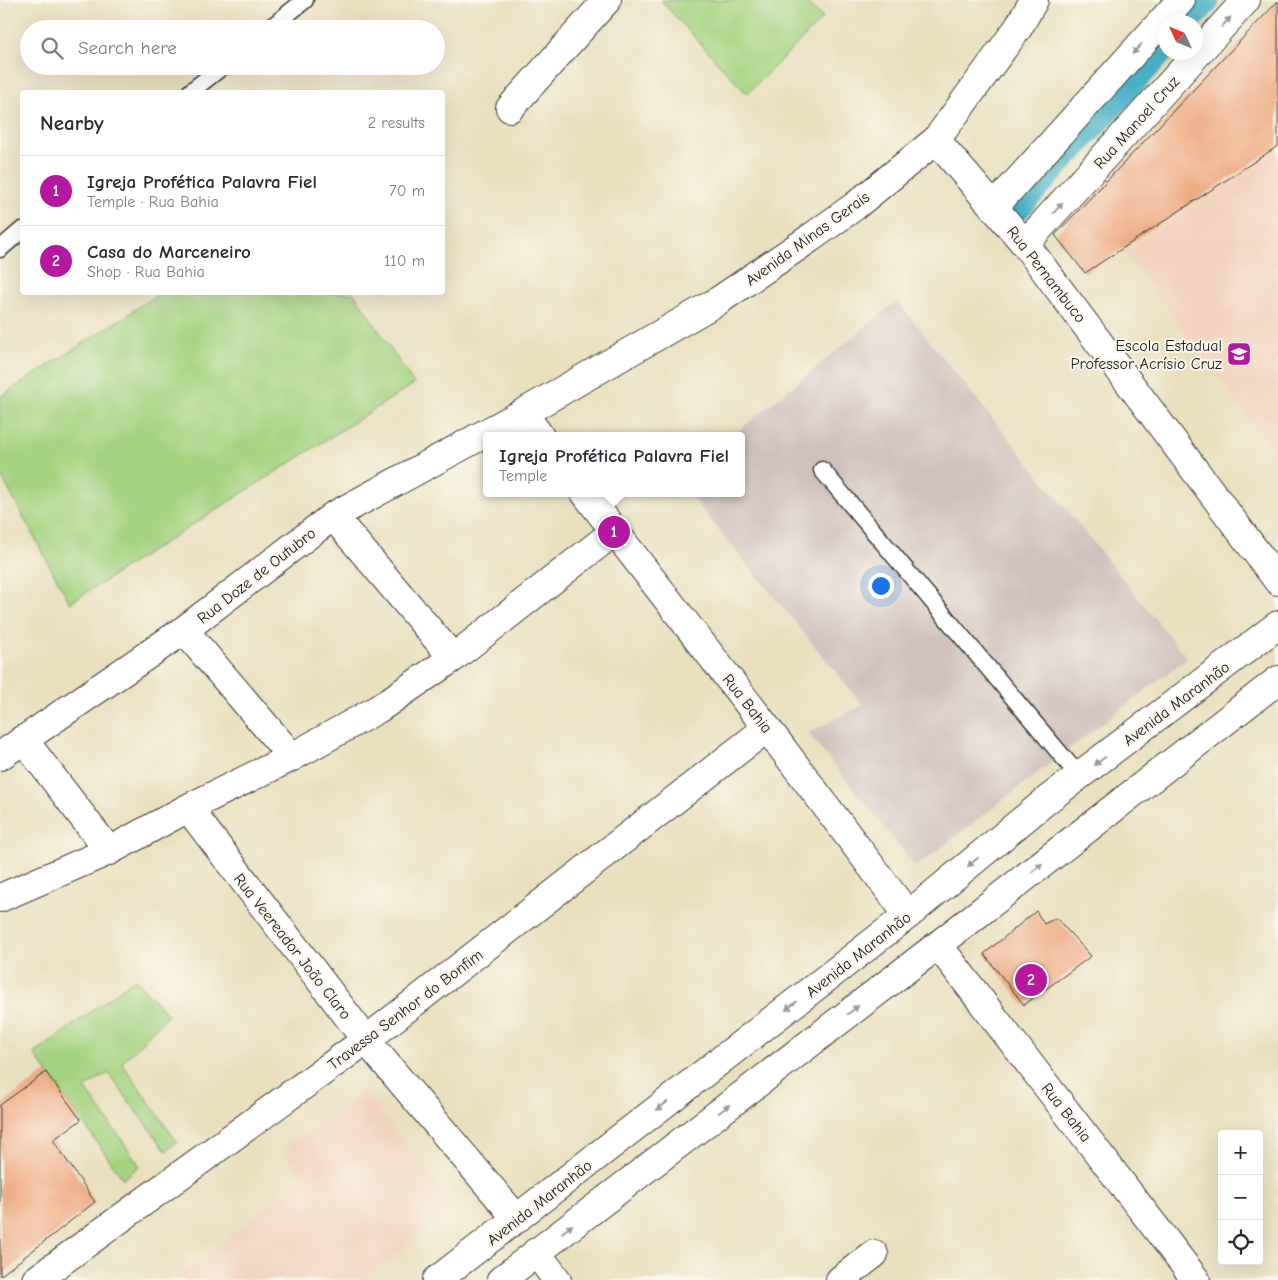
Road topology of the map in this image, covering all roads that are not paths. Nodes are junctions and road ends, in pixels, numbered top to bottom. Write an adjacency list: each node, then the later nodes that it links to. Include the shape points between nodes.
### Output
1 (305, 0): 6 (lane)
2 (607, 0): 9 (street)
3 (1034, 0): 10 (street, Avenida Minas Gerais, via 1018,28)
4 (1181, 0): 11 (street, one-way to 11)
5 (1246, 0): 13 (street, Rua Manoel Cruz, one-way to 5)
6 (280, 20)
7 (212, 75): 8 (lane)
8 (193, 90)
9 (510, 108)
10 (936, 140): 11 (street, Rua Pernambuco); 15 (street, Avenida Minas Gerais, via 847,211 718,301)
11 (994, 207): 13 (street, Rua Pernambuco)
12 (20, 232): 14 (lane)
13 (1026, 244): 23 (street, Rua Pernambuco)
14 (0, 249)
15 (523, 412): 16 (street, Rua Doze de Outubro); 17 (street)
16 (486, 432)
17 (537, 432)
18 (483, 434): 21 (street, Rua Doze de Outubro)
19 (822, 470): 32 (lane)
20 (588, 497): 22 (street, Rua Bahia)
21 (333, 516): 25 (street, Rua Doze de Outubro); 26 (street)
22 (614, 532): 26 (street); 28 (street, Rua Bahia)
23 (1278, 581)
24 (1278, 625): 32 (street, Avenida Maranhão, one-way to 32)
25 (184, 630): 29 (street, Rua Doze de Outubro); 31 (street)
26 (453, 658): 31 (street, via 378,709)
27 (1278, 680): 37 (street, one-way to 27)
28 (767, 728): 36 (street, Rua Bahia); 38 (street, Travessa Senhor do Bonfim)
29 (23, 739): 30 (street, Rua Doze de Outubro); 34 (street)
30 (0, 756)
31 (292, 757): 33 (street)
32 (1079, 776): 36 (street, Avenida Maranhão, one-way to 36)
33 (188, 808): 34 (street); 38 (street, Rua Veereador João Claro)
34 (108, 851): 35 (street)
35 (0, 898)
36 (908, 915): 39 (street, Avenida Maranhão, one-way to 39)
37 (938, 945): 40 (street, one-way to 37); 47 (street, Rua Bahia)
38 (366, 1040): 39 (street, Rua Veereador João Claro); 42 (street, Travessa Senhor do Bonfim)
39 (517, 1219): 43 (street, Avenida Maranhão)
40 (536, 1252): 44 (street); 45 (street)
41 (874, 1254): 46 (street)
42 (36, 1280)
43 (437, 1280)
44 (501, 1280)
45 (557, 1280)
46 (840, 1280)
47 (1196, 1280)

